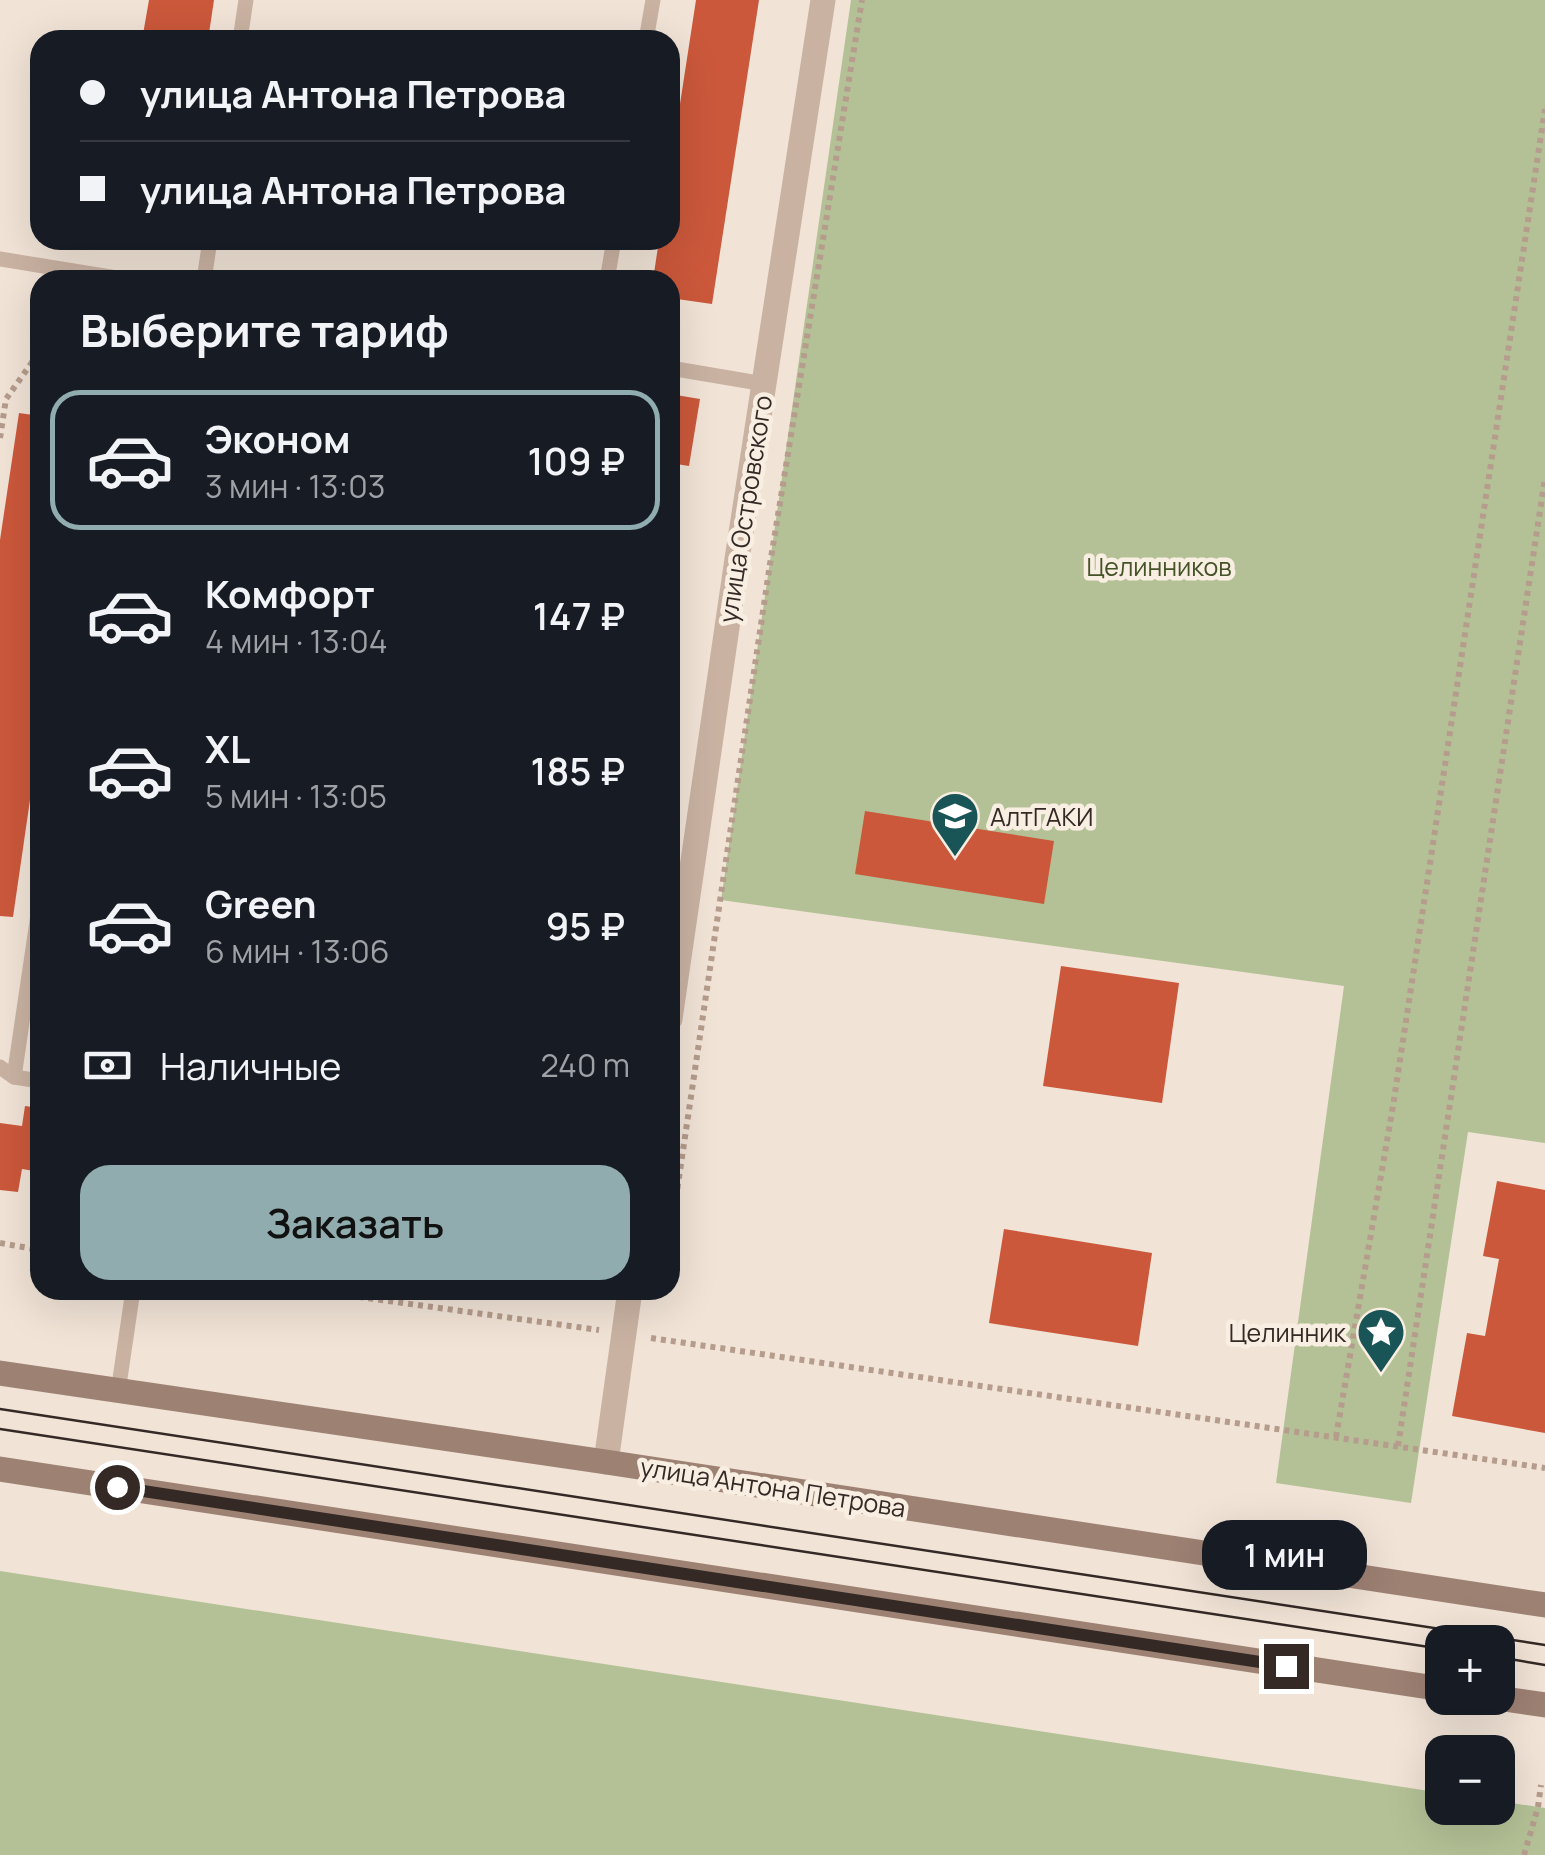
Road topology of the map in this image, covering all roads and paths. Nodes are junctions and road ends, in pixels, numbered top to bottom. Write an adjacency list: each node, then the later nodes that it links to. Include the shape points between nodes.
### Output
1 (246, 0): 5 (lane)
2 (653, 0): 6 (lane)
3 (823, 0): 12 (street, улица Островского)
4 (862, 0): 18 (path)
5 (242, 30)
6 (648, 30)
7 (1545, 109): 27 (path)
8 (0, 259): 9 (lane)
9 (68, 270)
10 (30, 365): 13 (path, via 6,399)
11 (680, 370): 12 (lane)
12 (765, 384): 15 (street, улица Островского)
13 (0, 438)
14 (1545, 478): 28 (path)
15 (680, 950)
16 (30, 953): 17 (lane)
17 (7, 1072)
18 (680, 1171)
19 (0, 1243): 20 (path)
20 (30, 1248)
21 (132, 1300): 26 (lane)
22 (380, 1300): 24 (path)
23 (628, 1300): 24 (street)
24 (623, 1334): 27 (path); 29 (street)
25 (0, 1373): 26 (main road, улица Антона Петрова)
26 (118, 1392): 29 (main road, улица Антона Петрова)
27 (1336, 1437): 28 (path)
28 (1398, 1446): 30 (path)
29 (606, 1462): 32 (main road, улица Антона Петрова)
30 (1545, 1468)
31 (0, 1469): 33 (main road)
32 (1545, 1605)
33 (1425, 1686)
34 (1515, 1701): 35 (main road)
35 (1545, 1705)
36 (1541, 1785): 37 (path)
37 (1524, 1855)

